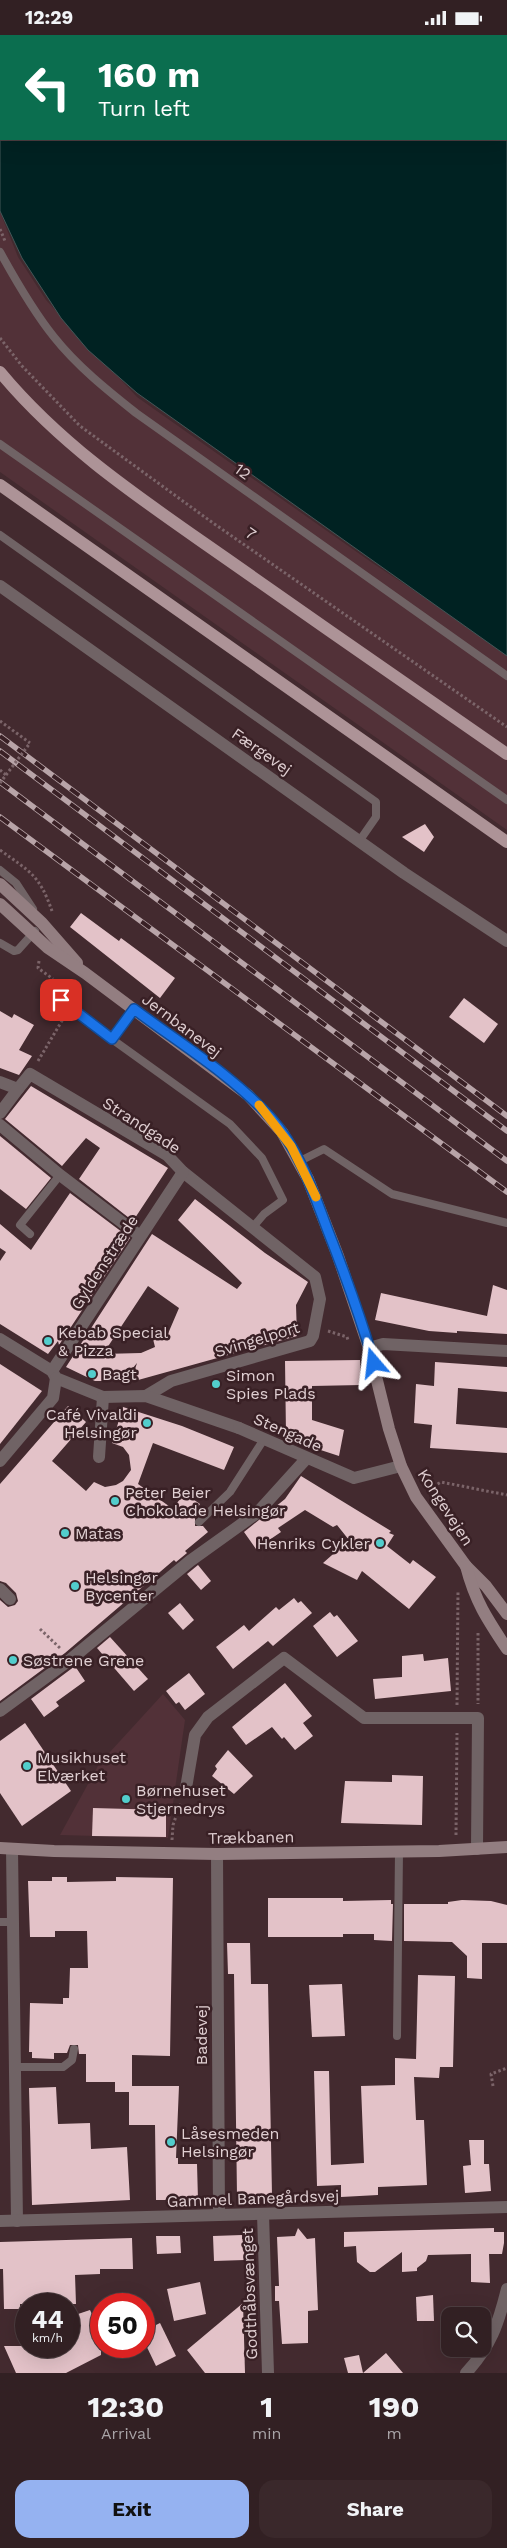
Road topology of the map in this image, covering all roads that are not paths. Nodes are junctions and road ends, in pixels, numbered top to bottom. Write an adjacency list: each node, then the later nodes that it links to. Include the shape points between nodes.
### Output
1 (0, 252): 7 (lane, 12, via 18,285 55,338 115,396)
2 (0, 372): 8 (main road, via 66,442 155,509)
3 (0, 444): 9 (lane)
4 (0, 485): 11 (main road)
5 (0, 535): 10 (lane, via 376,802 376,817)
6 (0, 585): 10 (street, Færgevej)
7 (507, 676)
8 (507, 754)
9 (507, 801)
10 (360, 840): 17 (street, Færgevej)
11 (507, 842)
12 (0, 871): 15 (lane, via 16,883)
13 (0, 884): 15 (main road, Jernbanevej)
14 (0, 904): 16 (main road, Jernbanevej)
15 (42, 923): 16 (lane); 19 (main road, Jernbanevej)
16 (32, 933): 18 (lane, via 18,950); 19 (main road, Jernbanevej)
17 (507, 941)
18 (0, 943)
19 (85, 973): 21 (main road, Jernbanevej)
20 (53, 992): 22 (lane, via 70,1009)
21 (134, 1009): 22 (lane); 27 (main road, Jernbanevej, via 248,1095 272,1119)
22 (112, 1039): 31 (lane, via 230,1124 262,1158 283,1199)
23 (0, 1082): 24 (street)
24 (18, 1089): 25 (street); 28 (street, Strandgade, via 30,1074 167,1155)
25 (0, 1113)
26 (0, 1125): 29 (street)
27 (300, 1161): 30 (lane, via 324,1149 392,1194); 36 (main road, Jernbanevej, via 338,1256)
28 (183, 1172): 31 (street, Strandgade); 33 (street, Gyldenstræde)
29 (60, 1175): 32 (lane, via 20,1225); 33 (street)
30 (507, 1223)
31 (253, 1227): 34 (street, Strandgade)
32 (30, 1234)
33 (140, 1235): 38 (street, Gyldenstræde)
34 (309, 1271): 39 (street, Svingelport, via 318,1286 320,1299 313,1336 305,1344 171,1381)
35 (0, 1339): 38 (street, Stengade)
36 (369, 1348): 37 (street, via 383,1344); 45 (main road, Kongevejen)
37 (507, 1351)
38 (54, 1374): 40 (street, Stengade); 44 (street, via 54,1398)
39 (146, 1396): 40 (street, Stengade); 41 (street, Stengade)
40 (103, 1397): 42 (street)
41 (264, 1439): 43 (street, Stengade); 46 (lane, via 230,1492)
42 (99, 1457)
43 (306, 1459): 45 (street, Stengade, via 354,1478); 52 (street, via 258,1513 190,1561 71,1659)
44 (0, 1461)
45 (401, 1466): 47 (main road, Kongevejen, via 416,1497)
46 (199, 1522)
47 (466, 1566): 50 (main road, Kongevejen, via 486,1586); 51 (main road, Kongevejen, via 473,1593)
48 (0, 1589): 49 (street)
49 (10, 1599)
50 (507, 1615)
51 (507, 1649)
52 (0, 1711)
53 (186, 1788): 56 (street, via 196,1735 208,1717 284,1658 364,1718 478,1718)
54 (505, 1846): 56 (main road, Trækbanen)
55 (6, 1848): 58 (main road, Trækbanen); 60 (street)
56 (477, 1849): 57 (main road, Trækbanen)
57 (399, 1851): 58 (main road, Trækbanen); 61 (lane)
58 (217, 1854): 66 (street, Badevej)
59 (0, 1922): 60 (lane)
60 (14, 1922): 63 (street)
61 (397, 2036)
62 (74, 2049): 63 (lane, via 72,2060 64,2067)
63 (15, 2067): 68 (street)
64 (507, 2207): 65 (street, Gammel Banegårdsvej)
65 (262, 2214): 66 (street, Gammel Banegårdsvej); 70 (street, Godthåbsvænget)
66 (218, 2215): 68 (street, Gammel Banegårdsvej)
67 (0, 2221): 68 (street, Gammel Banegårdsvej)
68 (17, 2221)
69 (507, 2289): 71 (street, via 492,2339)
70 (268, 2373)
71 (466, 2373)

